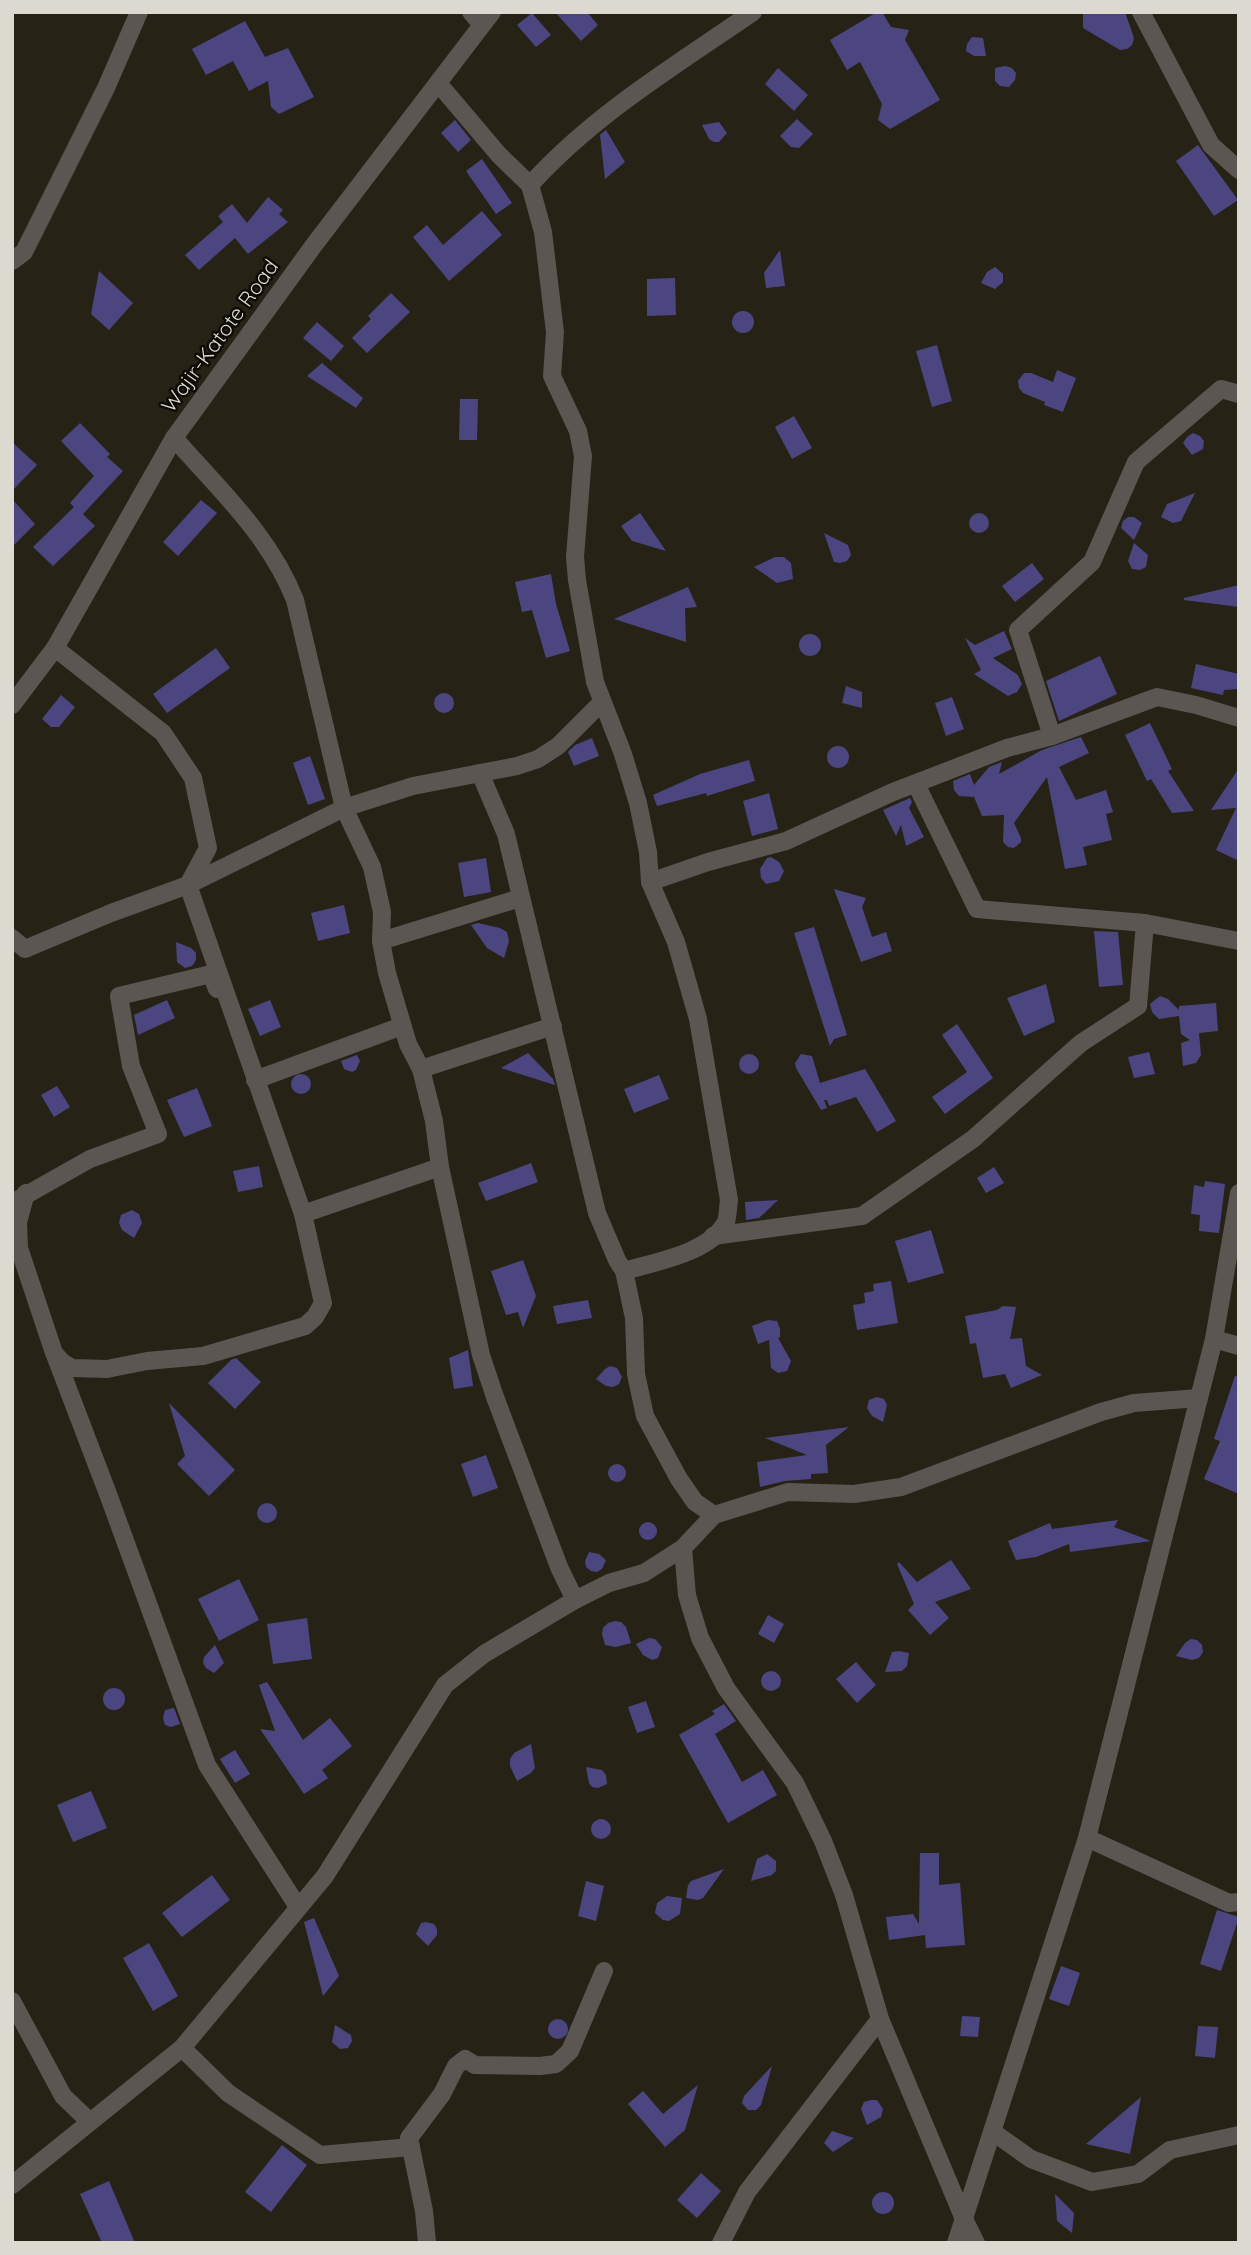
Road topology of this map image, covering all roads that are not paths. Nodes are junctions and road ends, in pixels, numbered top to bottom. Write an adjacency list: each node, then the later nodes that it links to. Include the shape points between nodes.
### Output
1 (139, 12): 8 (street, via 24,252)
2 (753, 12): 7 (street, via 621,103 558,153)
3 (1141, 12): 6 (street, via 1211,145)
4 (482, 17): 5 (street, Wajir-Katote Road)
5 (438, 83): 7 (street); 10 (street, Wajir-Katote Road)
6 (1239, 170)
7 (530, 185): 12 (street, via 545,245 555,332 552,376 578,431 583,456 575,557)
8 (12, 261)
9 (1239, 394): 15 (street, via 1221,389 1136,462 1091,562 1018,630)
10 (174, 438): 11 (street, Wajir-Katote Road); 18 (street, via 257,532 285,574)
11 (55, 648): 13 (street, Wajir-Katote Road); 20 (street, via 163,733 192,778 208,848)
12 (601, 703): 16 (street, via 558,746 538,759); 19 (street, via 638,803)
13 (12, 705)
14 (1239, 718): 15 (street, via 1157,697)
15 (1052, 736): 17 (street)
16 (480, 774): 18 (street, via 413,786); 21 (street, via 506,834)
17 (916, 783): 19 (street, via 786,841); 22 (street, via 977,909)
18 (344, 808): 20 (street); 23 (street, via 372,867 382,912)
19 (650, 882): 34 (street, via 676,942 703,1046 729,1200 726,1221)
20 (188, 885): 25 (street); 29 (street)
21 (520, 898): 23 (street); 27 (street)
22 (1145, 923): 24 (street); 34 (street, via 1138,1006 1081,1043 972,1139 862,1216)
23 (381, 941): 26 (street)
24 (1239, 941)
25 (16, 949)
26 (402, 1026): 28 (street); 29 (street)
27 (553, 1026): 28 (street); 35 (street, via 597,1213)
28 (421, 1069): 30 (street)
29 (255, 1080): 32 (street, via 211,974 119,996 131,1066 158,1134 90,1159); 33 (street)
30 (440, 1167): 33 (street); 42 (street, via 481,1355)
31 (1239, 1193): 36 (street)
32 (19, 1198): 38 (street, via 19,1248)
33 (303, 1214): 38 (street, via 323,1303 305,1326 202,1356 107,1368 72,1368)
34 (713, 1236): 35 (street, via 695,1250)
35 (624, 1271): 40 (street, via 645,1416 695,1502)
36 (1214, 1339): 37 (street); 39 (street)
37 (1239, 1346)
38 (54, 1353): 45 (street, via 207,1765)
39 (1199, 1398): 40 (street, via 1134,1403 1101,1412 901,1487 854,1494 788,1492); 43 (street)
40 (714, 1515): 41 (street)
41 (683, 1548): 42 (street, via 644,1573 608,1583); 48 (street, via 687,1595 700,1638 726,1688 795,1783 823,1841 844,1895)
42 (575, 1600): 45 (street, via 484,1654 445,1685 325,1875)
43 (1087, 1838): 44 (street, via 1229,1903); 51 (street)
44 (1239, 1902)
45 (299, 1907): 49 (street)
46 (604, 1972): 53 (street, via 570,2052 556,2064 540,2066 475,2065 465,2059 410,2138)
47 (12, 2001): 50 (street, via 64,2096)
48 (880, 2019): 55 (street); 57 (street, via 747,2192)
49 (182, 2048): 50 (street); 53 (street, via 228,2093 320,2155)
50 (89, 2121): 54 (street)
51 (993, 2132): 52 (street, via 1031,2159 1092,2182 1138,2174 1170,2150); 55 (street)
52 (1239, 2135)
53 (411, 2147): 56 (street)
54 (12, 2185)
55 (964, 2219): 58 (street); 59 (street)
56 (427, 2243)
57 (721, 2243)
58 (956, 2243)
59 (976, 2243)

